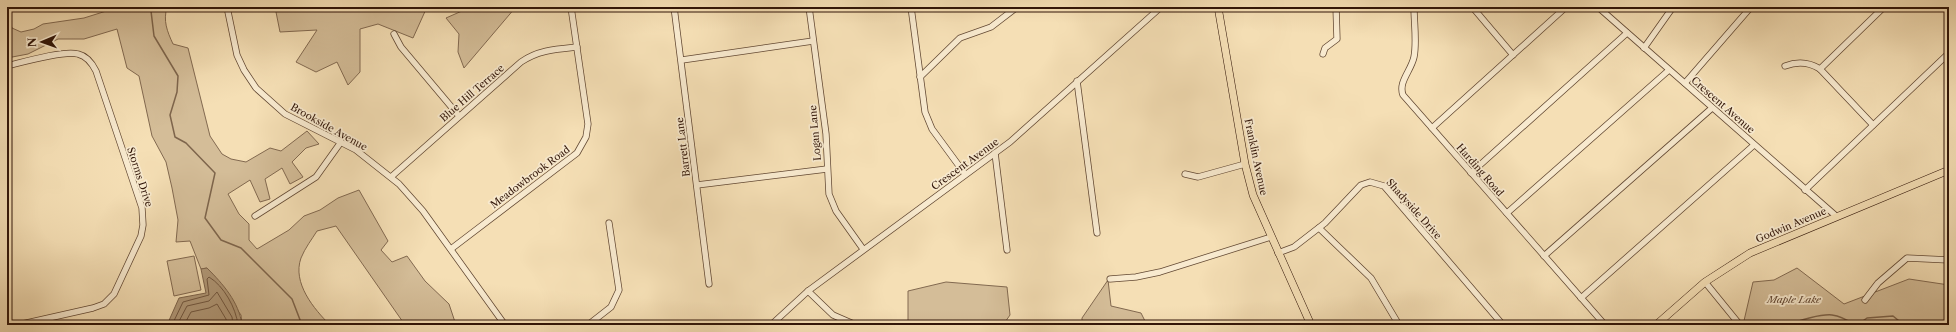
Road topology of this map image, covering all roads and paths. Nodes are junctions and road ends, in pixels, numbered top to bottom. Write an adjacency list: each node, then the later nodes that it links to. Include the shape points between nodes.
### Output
1 (226, 7): 37 (street, Brookside Avenue, via 237,55 256,88 285,114)
2 (571, 7): 20 (street, Meadowbrook Road)
3 (674, 7): 25 (street, Barrett Lane)
4 (809, 7): 19 (street, Logan Lane)
5 (911, 7): 30 (street)
6 (1017, 7): 30 (street, via 991,27 960,38)
7 (1161, 7): 31 (street, Crescent Avenue)
8 (1218, 7): 40 (main road, Franklin Avenue)
9 (1336, 7): 23 (street, via 1336,39 1325,48)
10 (1414, 7): 36 (street, Harding Road, via 1414,56 1409,72 1402,82 1402,91 1404,97)
11 (1566, 7): 24 (street)
12 (1598, 7): 17 (street, Crescent Avenue)
13 (1673, 7): 21 (street)
14 (1751, 7): 32 (street)
15 (1884, 7): 28 (street)
16 (1474, 9): 24 (street)
17 (1627, 33): 21 (street, Crescent Avenue); 43 (street)
18 (394, 34): 34 (street)
19 (813, 41): 25 (street); 41 (street, Logan Lane, via 826,134)
20 (577, 47): 34 (street, Blue Hill Terrace, via 546,51 528,57); 56 (street, Meadowbrook Road, via 588,124 586,137 580,149)
21 (1644, 48): 29 (street, Crescent Avenue)
22 (1949, 53): 35 (street)
23 (1323, 54)
24 (1513, 55): 36 (street)
25 (682, 60): 47 (street, Barrett Lane)
26 (7, 66): 68 (street, Storms Drive, via 67,53 79,54 89,60 96,70 143,217 141,236 114,294 104,304 22,324)
27 (1785, 66): 28 (street, via 1802,62)
28 (1820, 69): 35 (street)
29 (1669, 70): 32 (street, Crescent Avenue); 49 (street)
30 (920, 77): 44 (street, via 928,121)
31 (1077, 81): 39 (street, Crescent Avenue, via 1026,129); 54 (street)
32 (1684, 83): 33 (street, Crescent Avenue)
33 (1712, 108): 38 (street, Crescent Avenue); 60 (street)
34 (459, 116): 46 (street, Blue Hill Terrace)
35 (1873, 125): 48 (street)
36 (1432, 128): 43 (street, Harding Road)
37 (341, 142): 46 (street, Brookside Avenue, via 356,150); 50 (street, via 322,171 312,180)
38 (1754, 145): 48 (street, Crescent Avenue); 66 (street)
39 (995, 153): 44 (street, Crescent Avenue); 58 (street)
40 (1245, 164): 45 (street, via 1198,177); 55 (main road, Franklin Avenue, via 1253,195)
41 (826, 169): 47 (street); 57 (street, Logan Lane, via 829,194 834,207)
42 (1948, 171): 51 (main road, Godwin Avenue)
43 (1471, 173): 49 (street, Harding Road)
44 (965, 174): 57 (street, Crescent Avenue)
45 (1185, 174)
46 (391, 177): 56 (street, Brookside Avenue, via 415,200)
47 (697, 185): 64 (street, Barrett Lane)
48 (1805, 190): 51 (street, Crescent Avenue)
49 (1507, 213): 60 (street, Harding Road)
50 (254, 216)
51 (1836, 216): 63 (main road, Godwin Avenue, via 1750,254)
52 (610, 223): 70 (street, via 619,284 618,296 612,307)
53 (1319, 228): 59 (street, Shadyside Drive, via 1294,247); 74 (street, via 1371,278); 75 (street, Shadyside Drive, via 1361,185 1379,183)
54 (1097, 233)
55 (1271, 237): 59 (main road, Franklin Avenue); 62 (street, via 1160,272)
56 (451, 249): 69 (street, Brookside Avenue)
57 (863, 249): 65 (street, Crescent Avenue)
58 (1007, 250)
59 (1278, 253): 73 (main road, Franklin Avenue)
60 (1544, 256): 66 (street, Harding Road)
61 (1949, 260): 67 (street, via 1907,258 1878,283)
62 (1110, 279)
63 (1706, 282): 77 (main road, Godwin Avenue); 78 (street)
64 (709, 284)
65 (808, 291): 71 (street, Crescent Avenue); 72 (street, via 833,315)
66 (1581, 298): 76 (street, Harding Road)
67 (1865, 300)
68 (7, 325)
69 (505, 325)
70 (588, 325)
71 (771, 325)
72 (856, 325)
73 (1311, 325)
74 (1399, 325)
75 (1503, 325)
76 (1605, 325)
77 (1656, 325)
78 (1740, 325)

